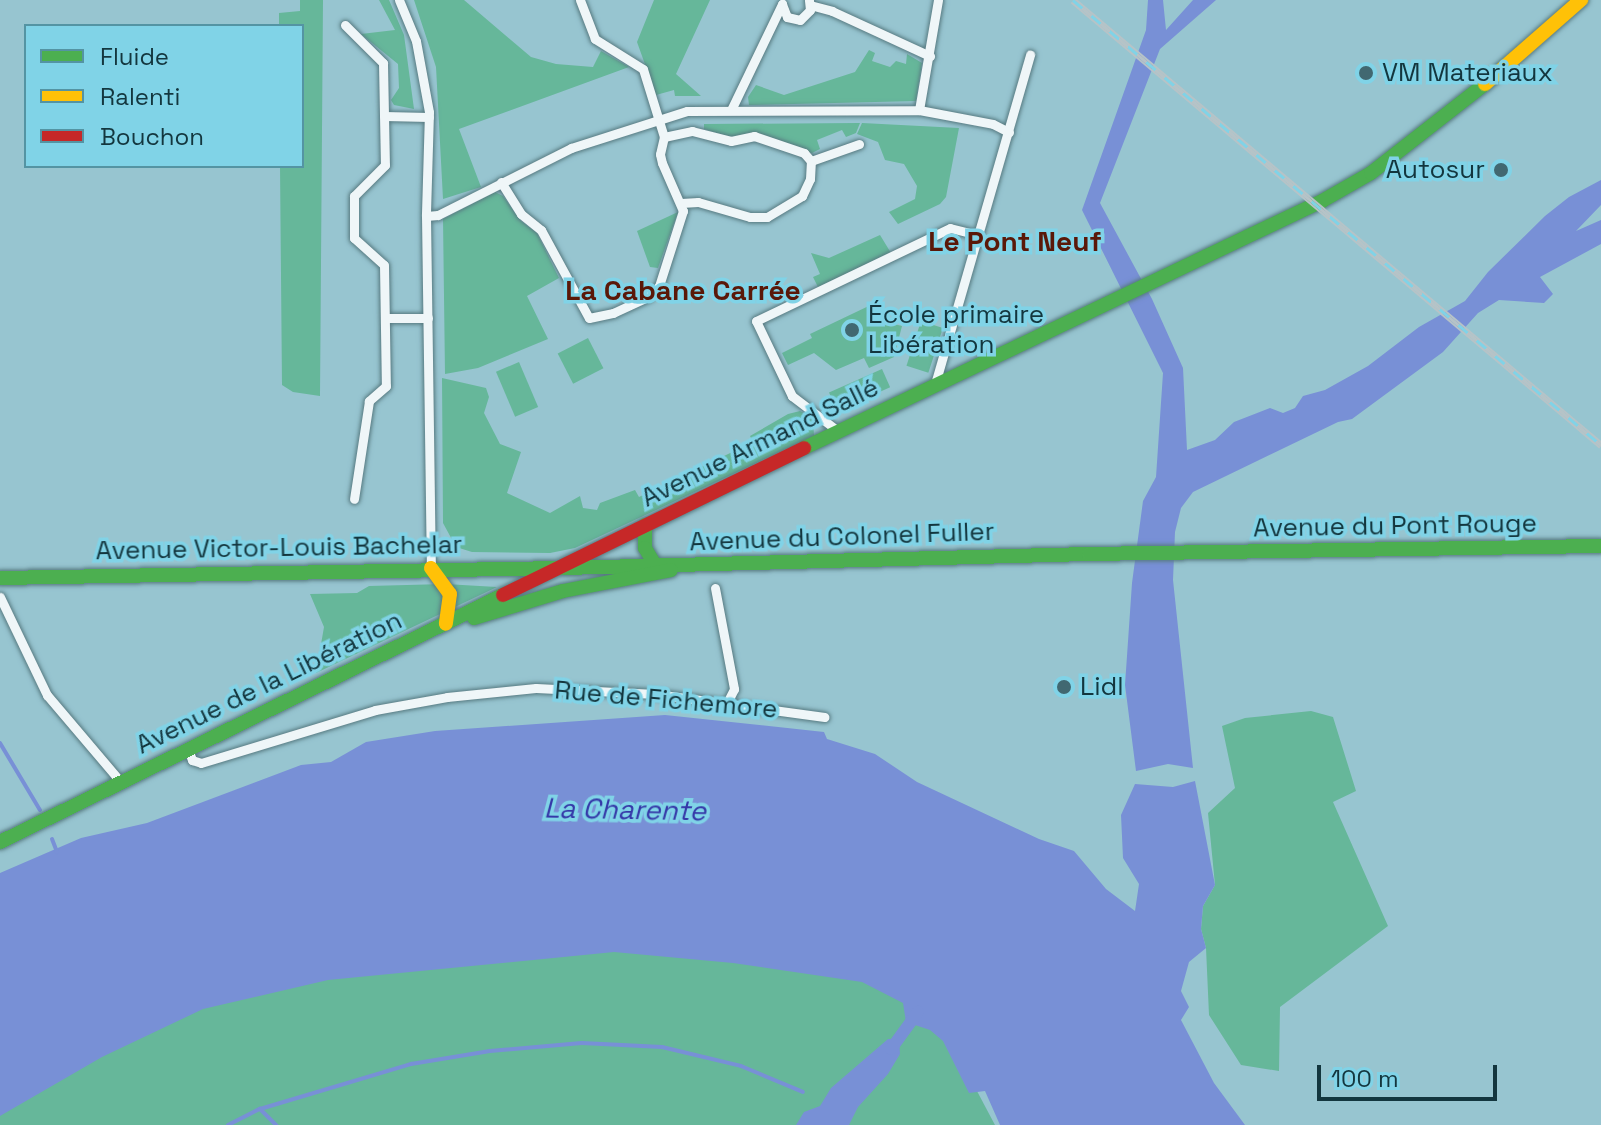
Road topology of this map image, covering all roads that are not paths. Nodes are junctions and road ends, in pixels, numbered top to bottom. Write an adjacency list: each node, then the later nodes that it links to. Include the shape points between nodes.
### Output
1 (399, 0): 15 (street, via 416,41)
2 (580, 0): 16 (street, via 595,39 643,69)
3 (938, 0): 11 (street)
4 (1581, 0): 27 (main road, Avenue Armand Sallé, via 1460,106 1371,173 1309,208)
5 (782, 2): 7 (street); 9 (street)
6 (810, 3): 7 (street, via 804,18); 11 (street)
7 (791, 19): 9 (street)
8 (345, 25): 14 (street, via 383,63)
9 (770, 35): 12 (street)
10 (1030, 54): 17 (street)
11 (930, 56): 13 (street)
12 (731, 110): 13 (street); 16 (street, via 687,111)
13 (919, 110): 17 (street)
14 (384, 116): 15 (street); 25 (street, via 385,165 354,196 354,238 384,265)
15 (429, 117): 23 (street)
16 (659, 119): 18 (street); 21 (street, via 571,148)
17 (1009, 132): 24 (street)
18 (664, 137): 20 (street, via 692,131 731,141 754,136 804,153); 22 (street, via 662,163)
19 (859, 144): 20 (street)
20 (811, 161): 22 (street, via 802,196 767,217)
21 (501, 182): 22 (street, via 521,214 541,230 589,318 613,313 659,286 682,217); 23 (street, via 438,215)
22 (681, 203)
23 (426, 216): 26 (street)
24 (979, 235): 27 (street); 28 (street, via 950,228 756,321 792,396)
25 (385, 318): 26 (street); 29 (street, via 386,386 369,401)
26 (428, 318): 35 (street)
27 (935, 384): 28 (main road, Avenue Armand Sallé)
28 (838, 431): 30 (main road, Avenue Armand Sallé)
29 (354, 499)
30 (645, 525): 33 (main road, via 645,548); 36 (main road, Avenue Armand Sallé)
31 (1601, 546): 32 (main road, Avenue du Pont Rouge)
32 (1126, 553): 34 (main road, Avenue du Colonel Fuller)
33 (656, 566): 34 (main road, Avenue du Colonel Fuller); 36 (main road, Avenue du Colonel Fuller)
34 (681, 566): 41 (main road, via 533,599)
35 (431, 568): 36 (main road, Avenue Victor-Louis Bachelar); 37 (main road, Avenue Victor-Louis Bachelar); 40 (main road, via 450,594)
36 (559, 568): 40 (main road, Avenue de la Libération)
37 (0, 578)
38 (715, 588): 42 (street, via 734,689)
39 (0, 597): 45 (street, via 47,695)
40 (446, 624): 41 (main road, Avenue de la Libération)
41 (414, 640): 44 (main road, Avenue de la Libération)
42 (728, 701): 43 (street, Rue de Fichemore); 44 (street, Rue de Fichemore, via 536,688 375,710 201,763 192,760)
43 (824, 717)
44 (188, 749): 45 (main road, Avenue de la Libération)
45 (120, 781): 46 (main road, Avenue de la Libération)
46 (0, 842)

